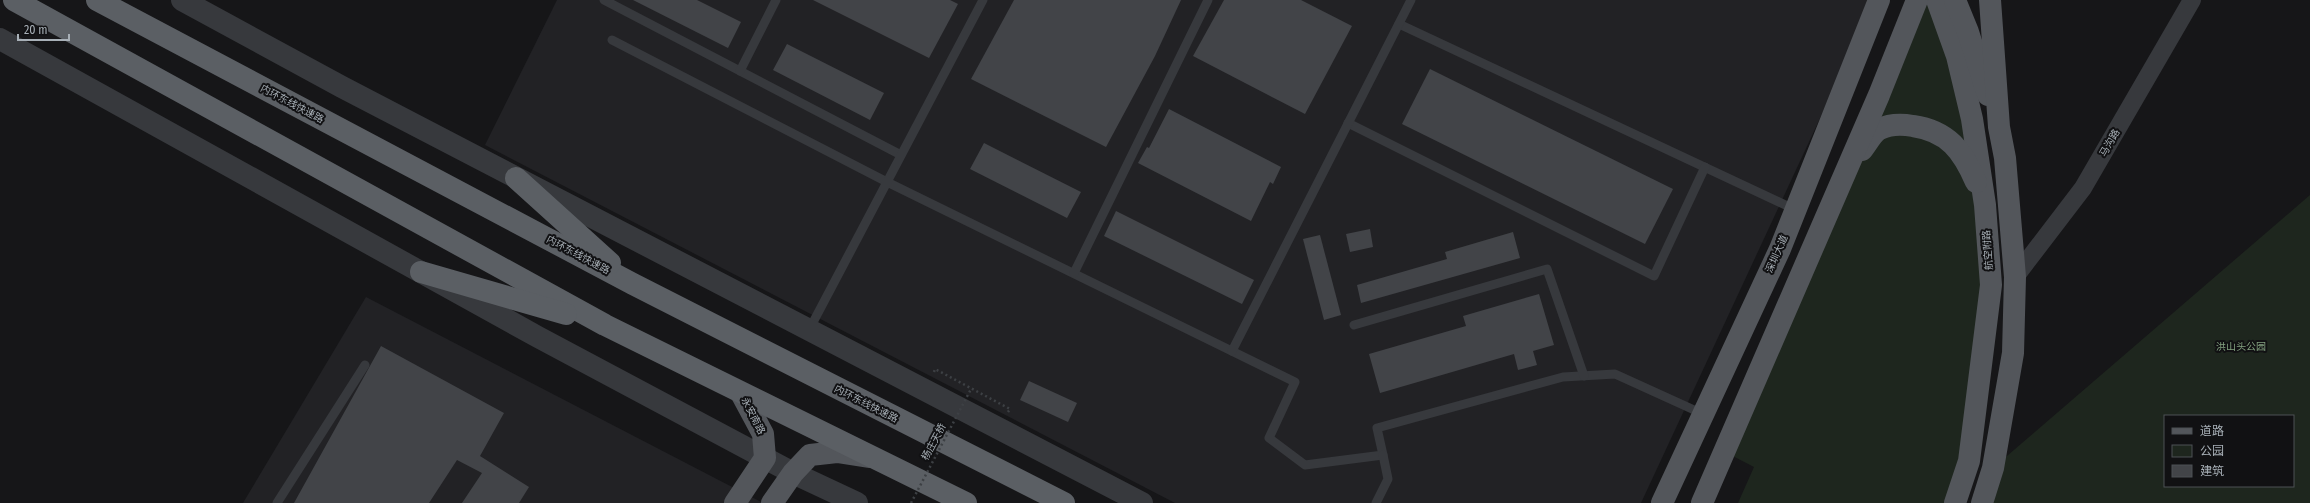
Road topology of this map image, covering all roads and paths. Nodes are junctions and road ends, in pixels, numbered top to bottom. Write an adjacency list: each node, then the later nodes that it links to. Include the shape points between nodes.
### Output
1 (14, 0): 32 (highway)
2 (97, 0): 31 (highway, 内环东线快速路)
3 (182, 0): 24 (street)
4 (604, 0): 18 (lane)
5 (776, 0): 18 (lane)
6 (983, 0): 21 (lane)
7 (1208, 0): 29 (lane)
8 (1411, 0): 15 (lane)
9 (1879, 0): 27 (main road, 深圳大道)
10 (1917, 0): 23 (main road)
11 (1937, 0): 26 (main road, 航空附路, via 1957,56 1972,119)
12 (1955, 0): 20 (main road)
13 (1990, 0): 20 (main road)
14 (2192, 0): 30 (street, 马沟路, via 2083,188)
15 (1399, 24): 19 (lane); 22 (lane)
16 (612, 40): 25 (lane)
17 (8, 44): 28 (street)
18 (740, 71): 21 (lane)
19 (1348, 123): 22 (lane, via 1654,276); 35 (lane)
20 (1999, 126): 30 (main road, via 2005,158)
21 (901, 155): 25 (lane)
22 (1705, 167): 27 (lane)
23 (1847, 168): 26 (main road, via 1879,129 1900,124 1926,128 1946,137 1967,162); 57 (main road)
24 (516, 178): 31 (highway); 34 (street)
25 (887, 182): 29 (lane); 34 (lane)
26 (1985, 204): 58 (main road, 航空附路, via 1991,285 1969,461)
27 (1796, 210): 42 (main road, 深圳大道)
28 (421, 272): 32 (highway); 44 (street)
29 (1074, 273): 35 (lane)
30 (2014, 277): 59 (main road, via 2013,353 1993,468)
31 (633, 284): 53 (highway, 内环东线快速路)
32 (605, 325): 40 (highway)
33 (1354, 325): 38 (lane, via 1547,269)
34 (809, 330): 54 (street)
35 (1232, 351): 43 (lane, via 1295,382 1269,438 1305,465)
36 (365, 365): 47 (lane)
37 (935, 369): 39 (path)
38 (1584, 376): 42 (lane, via 1615,374); 43 (lane, via 1563,377 1377,428)
39 (971, 389): 41 (path); 51 (path, 杨庄天桥, bridge)
40 (740, 393): 44 (main road, 永安南路, via 763,434); 45 (highway)
41 (1010, 409)
42 (1704, 414): 56 (main road, 深圳大道)
43 (1383, 455): 55 (lane, via 1388,479)
44 (765, 458): 46 (street); 48 (main road)
45 (875, 458): 46 (main road, via 837,452 810,455); 52 (highway)
46 (792, 473): 49 (main road); 50 (street)
47 (277, 503)
48 (735, 503)
49 (772, 503)
50 (857, 503)
51 (911, 503)
52 (966, 503)
53 (1064, 503)
54 (1142, 503)
55 (1376, 503)
56 (1662, 503)
57 (1702, 503)
58 (1955, 503)
59 (1982, 503)

